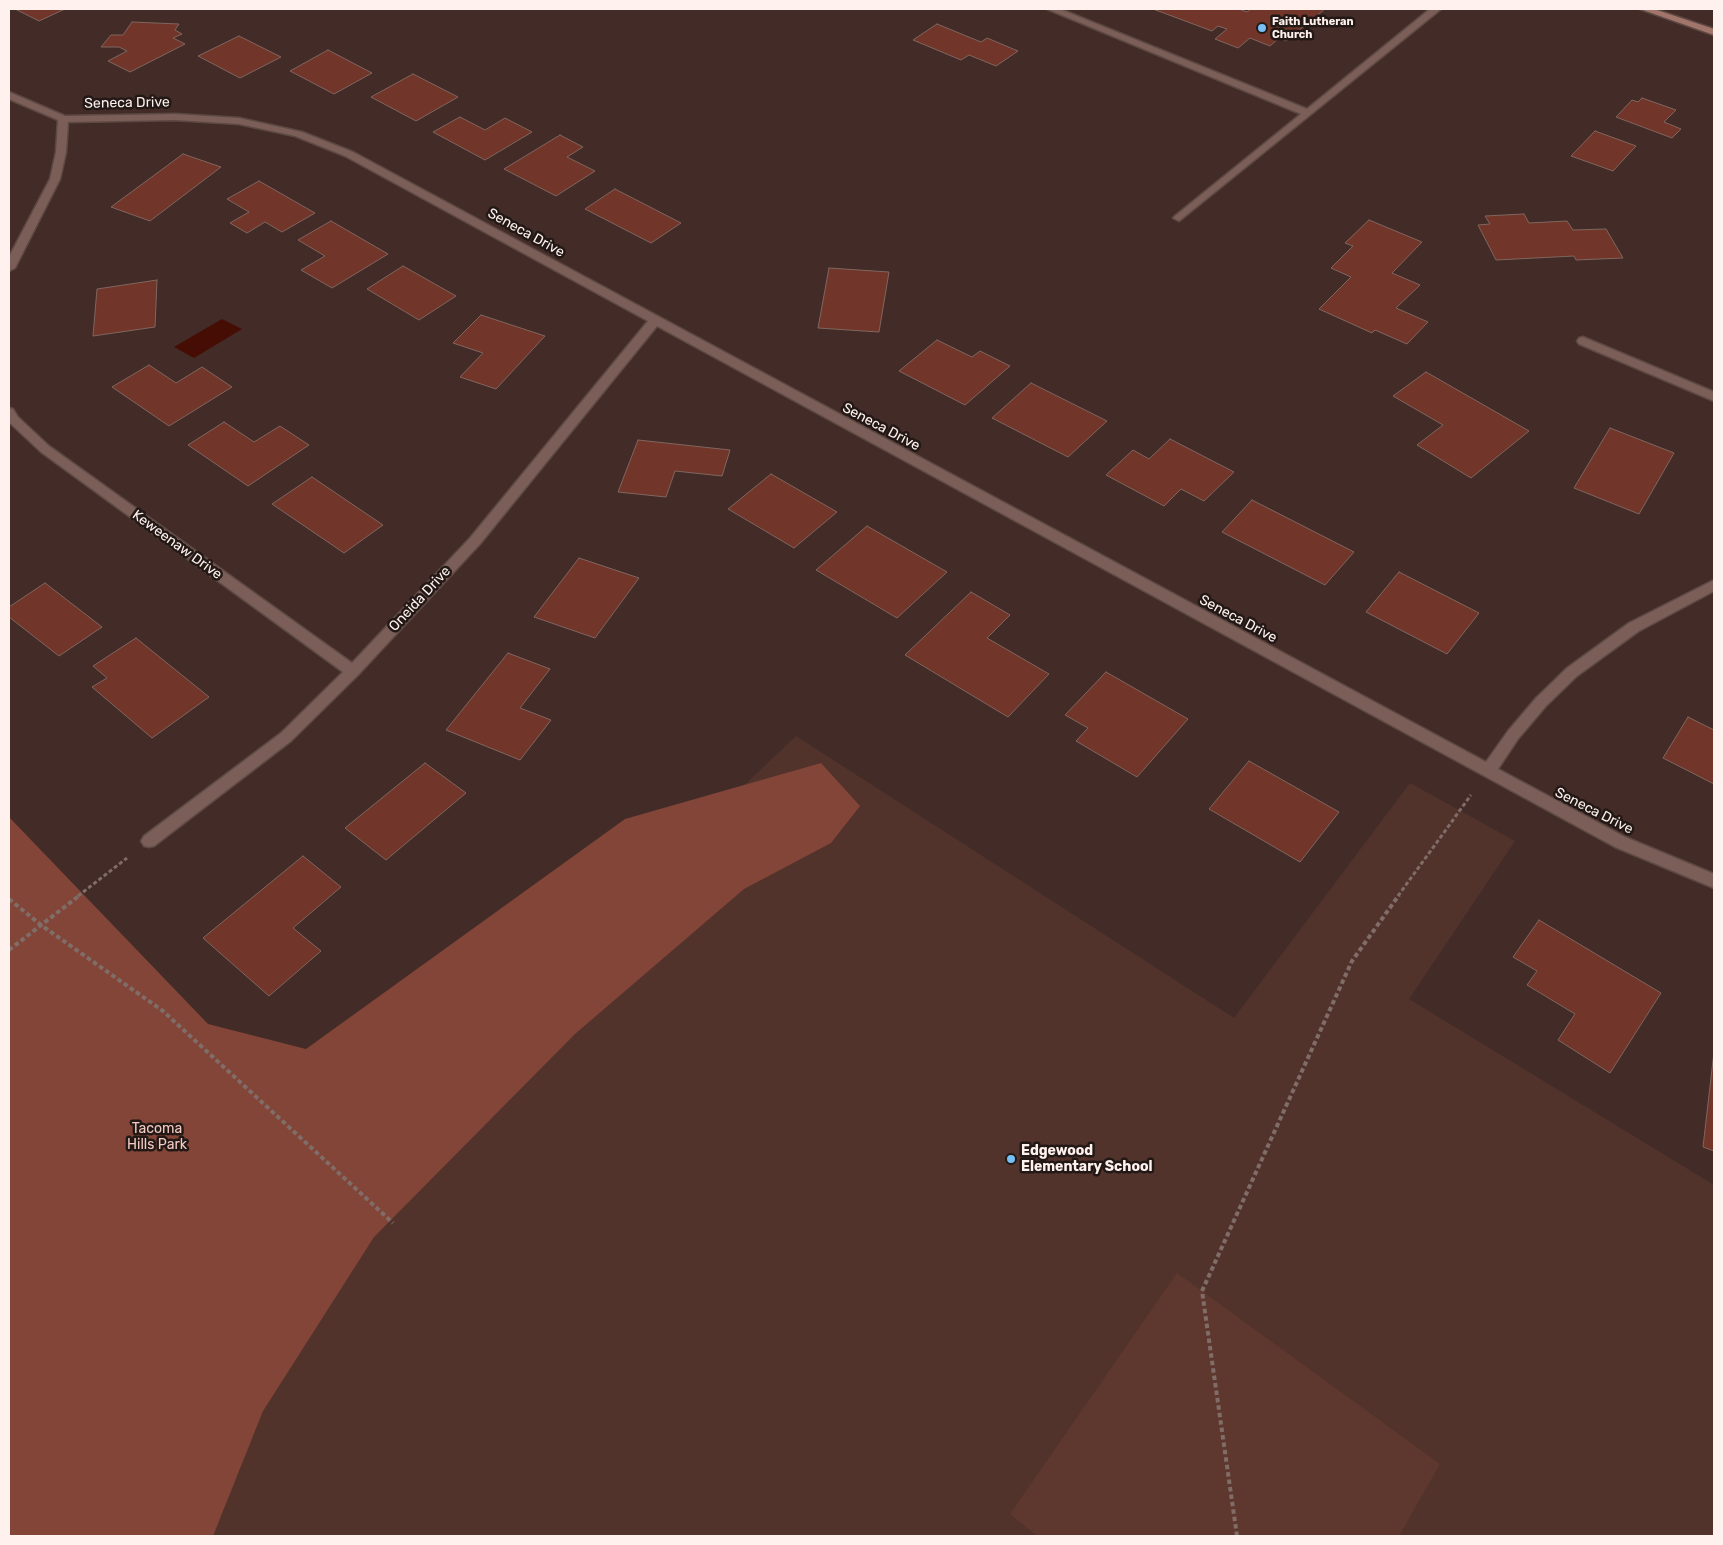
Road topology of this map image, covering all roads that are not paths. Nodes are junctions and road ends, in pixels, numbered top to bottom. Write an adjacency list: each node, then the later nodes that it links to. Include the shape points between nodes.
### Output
1 (1052, 9): 6 (street)
2 (1436, 9): 6 (street)
3 (1645, 9): 4 (street)
4 (1714, 32)
5 (9, 95): 7 (street, Seneca Drive)
6 (1308, 113): 8 (street)
7 (62, 120): 9 (street, via 61,152 55,179); 10 (street, Seneca Drive, via 208,118 269,126 324,143)
8 (1179, 218)
9 (9, 268)
10 (654, 321): 15 (street, Oneida Drive, via 474,541); 16 (street, Seneca Drive)
11 (1583, 341): 12 (street)
12 (1714, 396)
13 (9, 412): 15 (street, Keweenaw Drive, via 45,449)
14 (1714, 585): 16 (street, via 1634,627 1572,672 1513,735)
15 (353, 671): 17 (street, Oneida Drive, via 286,737)
16 (1488, 772): 18 (street, Seneca Drive, via 1620,842)
17 (149, 841)
18 (1714, 880)

